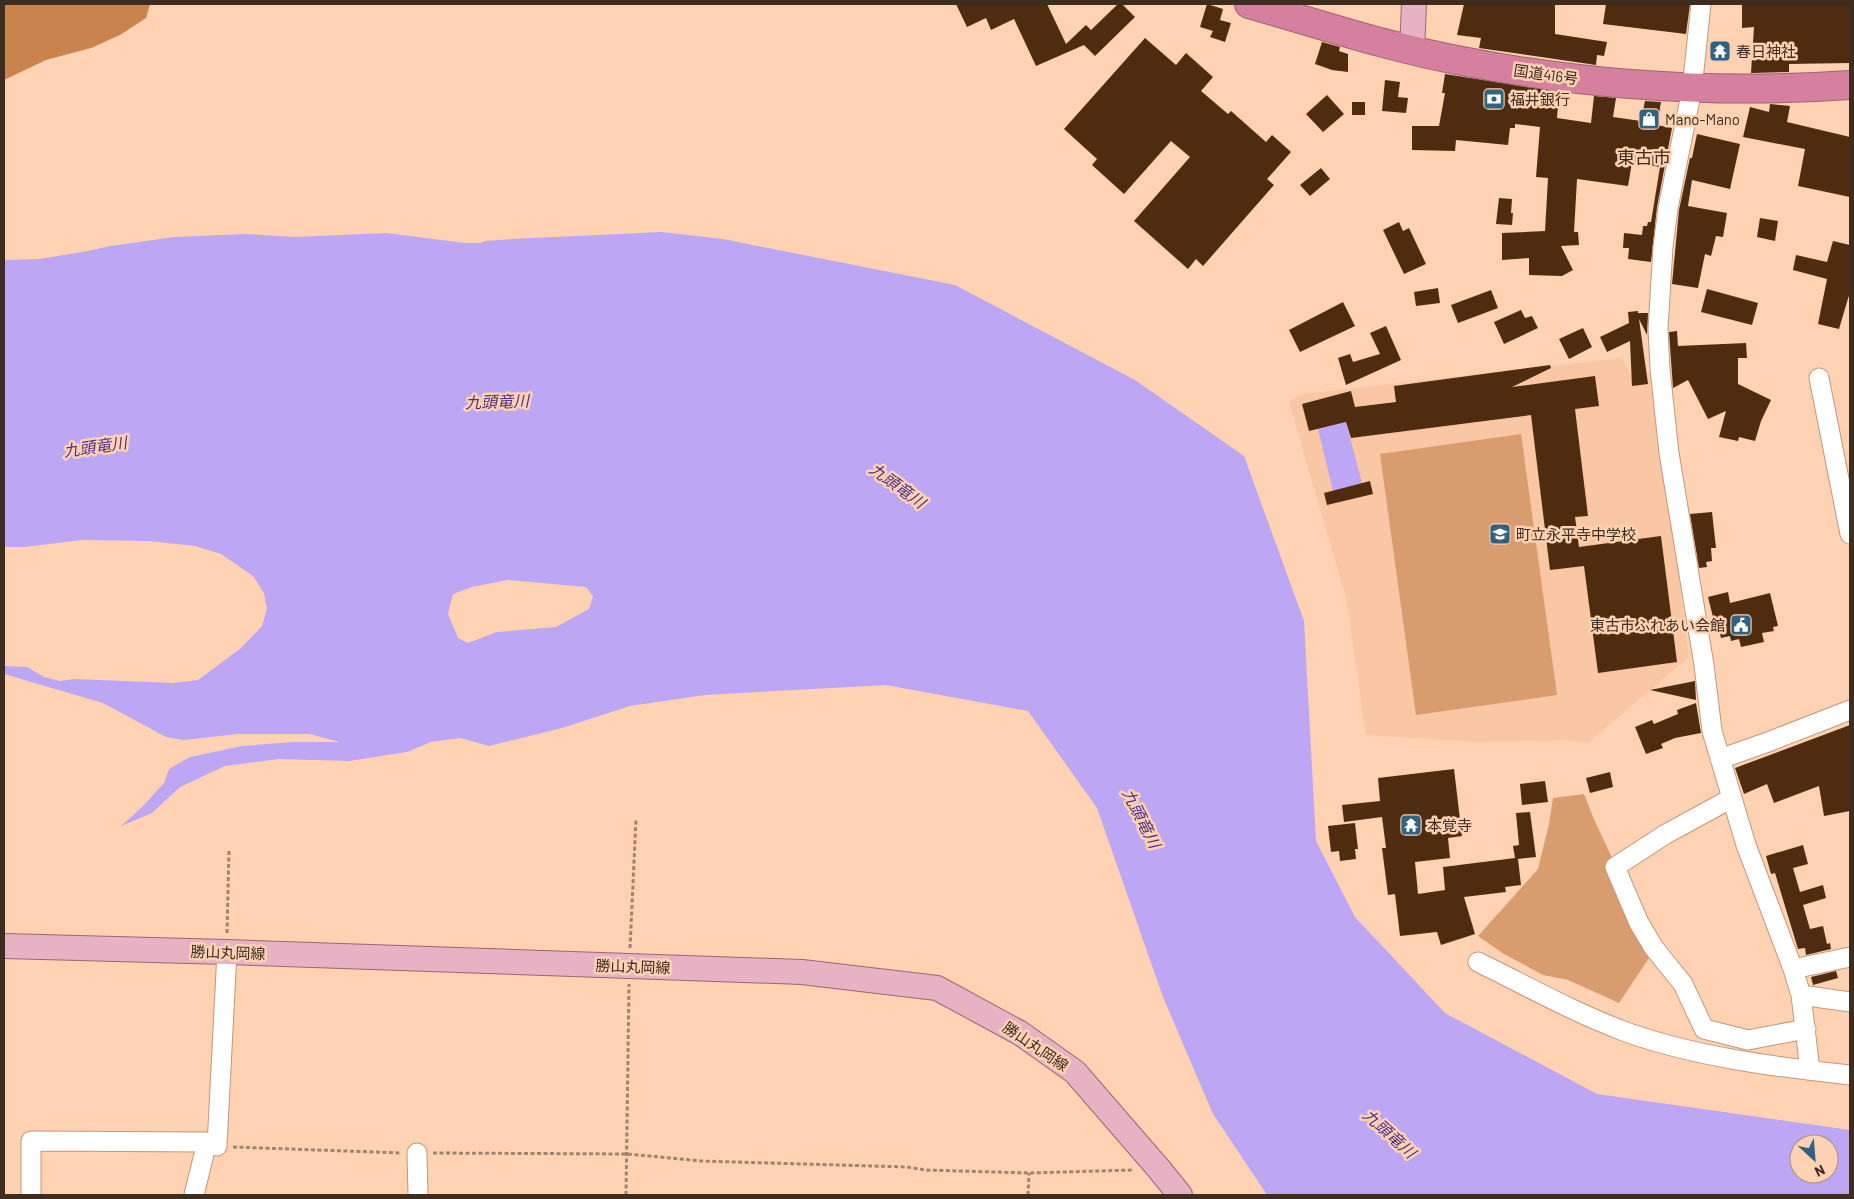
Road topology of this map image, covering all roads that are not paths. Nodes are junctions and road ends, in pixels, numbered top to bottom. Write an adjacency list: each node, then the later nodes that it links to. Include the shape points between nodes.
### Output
1 (1250, 4): 4 (highway, 国道416号)
2 (1414, 4): 4 (main road)
3 (1701, 4): 6 (street)
4 (1412, 50): 6 (highway, 国道416号, via 1534,73)
5 (1850, 85): 6 (highway, 国道416号, via 1793,89)
6 (1692, 89): 10 (street, via 1668,208 1658,339 1669,453 1712,731)
7 (1819, 378): 8 (street)
8 (1850, 534)
9 (1850, 710): 10 (street)
10 (1720, 759): 11 (street)
11 (1732, 798): 16 (street, via 1746,845); 19 (street, via 1615,866 1639,923 1683,984 1704,1029 1748,1040)
12 (4, 946): 13 (main road, 勝山丸岡線)
13 (226, 952): 22 (street); 27 (main road, 勝山丸岡線, via 802,972 937,988 1020,1033 1075,1072)
14 (1850, 957): 16 (street)
15 (1478, 962): 20 (street, via 1627,1032 1688,1050)
16 (1793, 969): 17 (street)
17 (1801, 995): 18 (street); 19 (street)
18 (1850, 1002)
19 (1806, 1030): 20 (street)
20 (1810, 1070): 21 (street)
21 (1850, 1075)
22 (212, 1144): 24 (street, via 31,1141); 25 (street)
23 (417, 1153): 26 (street)
24 (31, 1195)
25 (194, 1195)
26 (418, 1195)
27 (1180, 1195)

